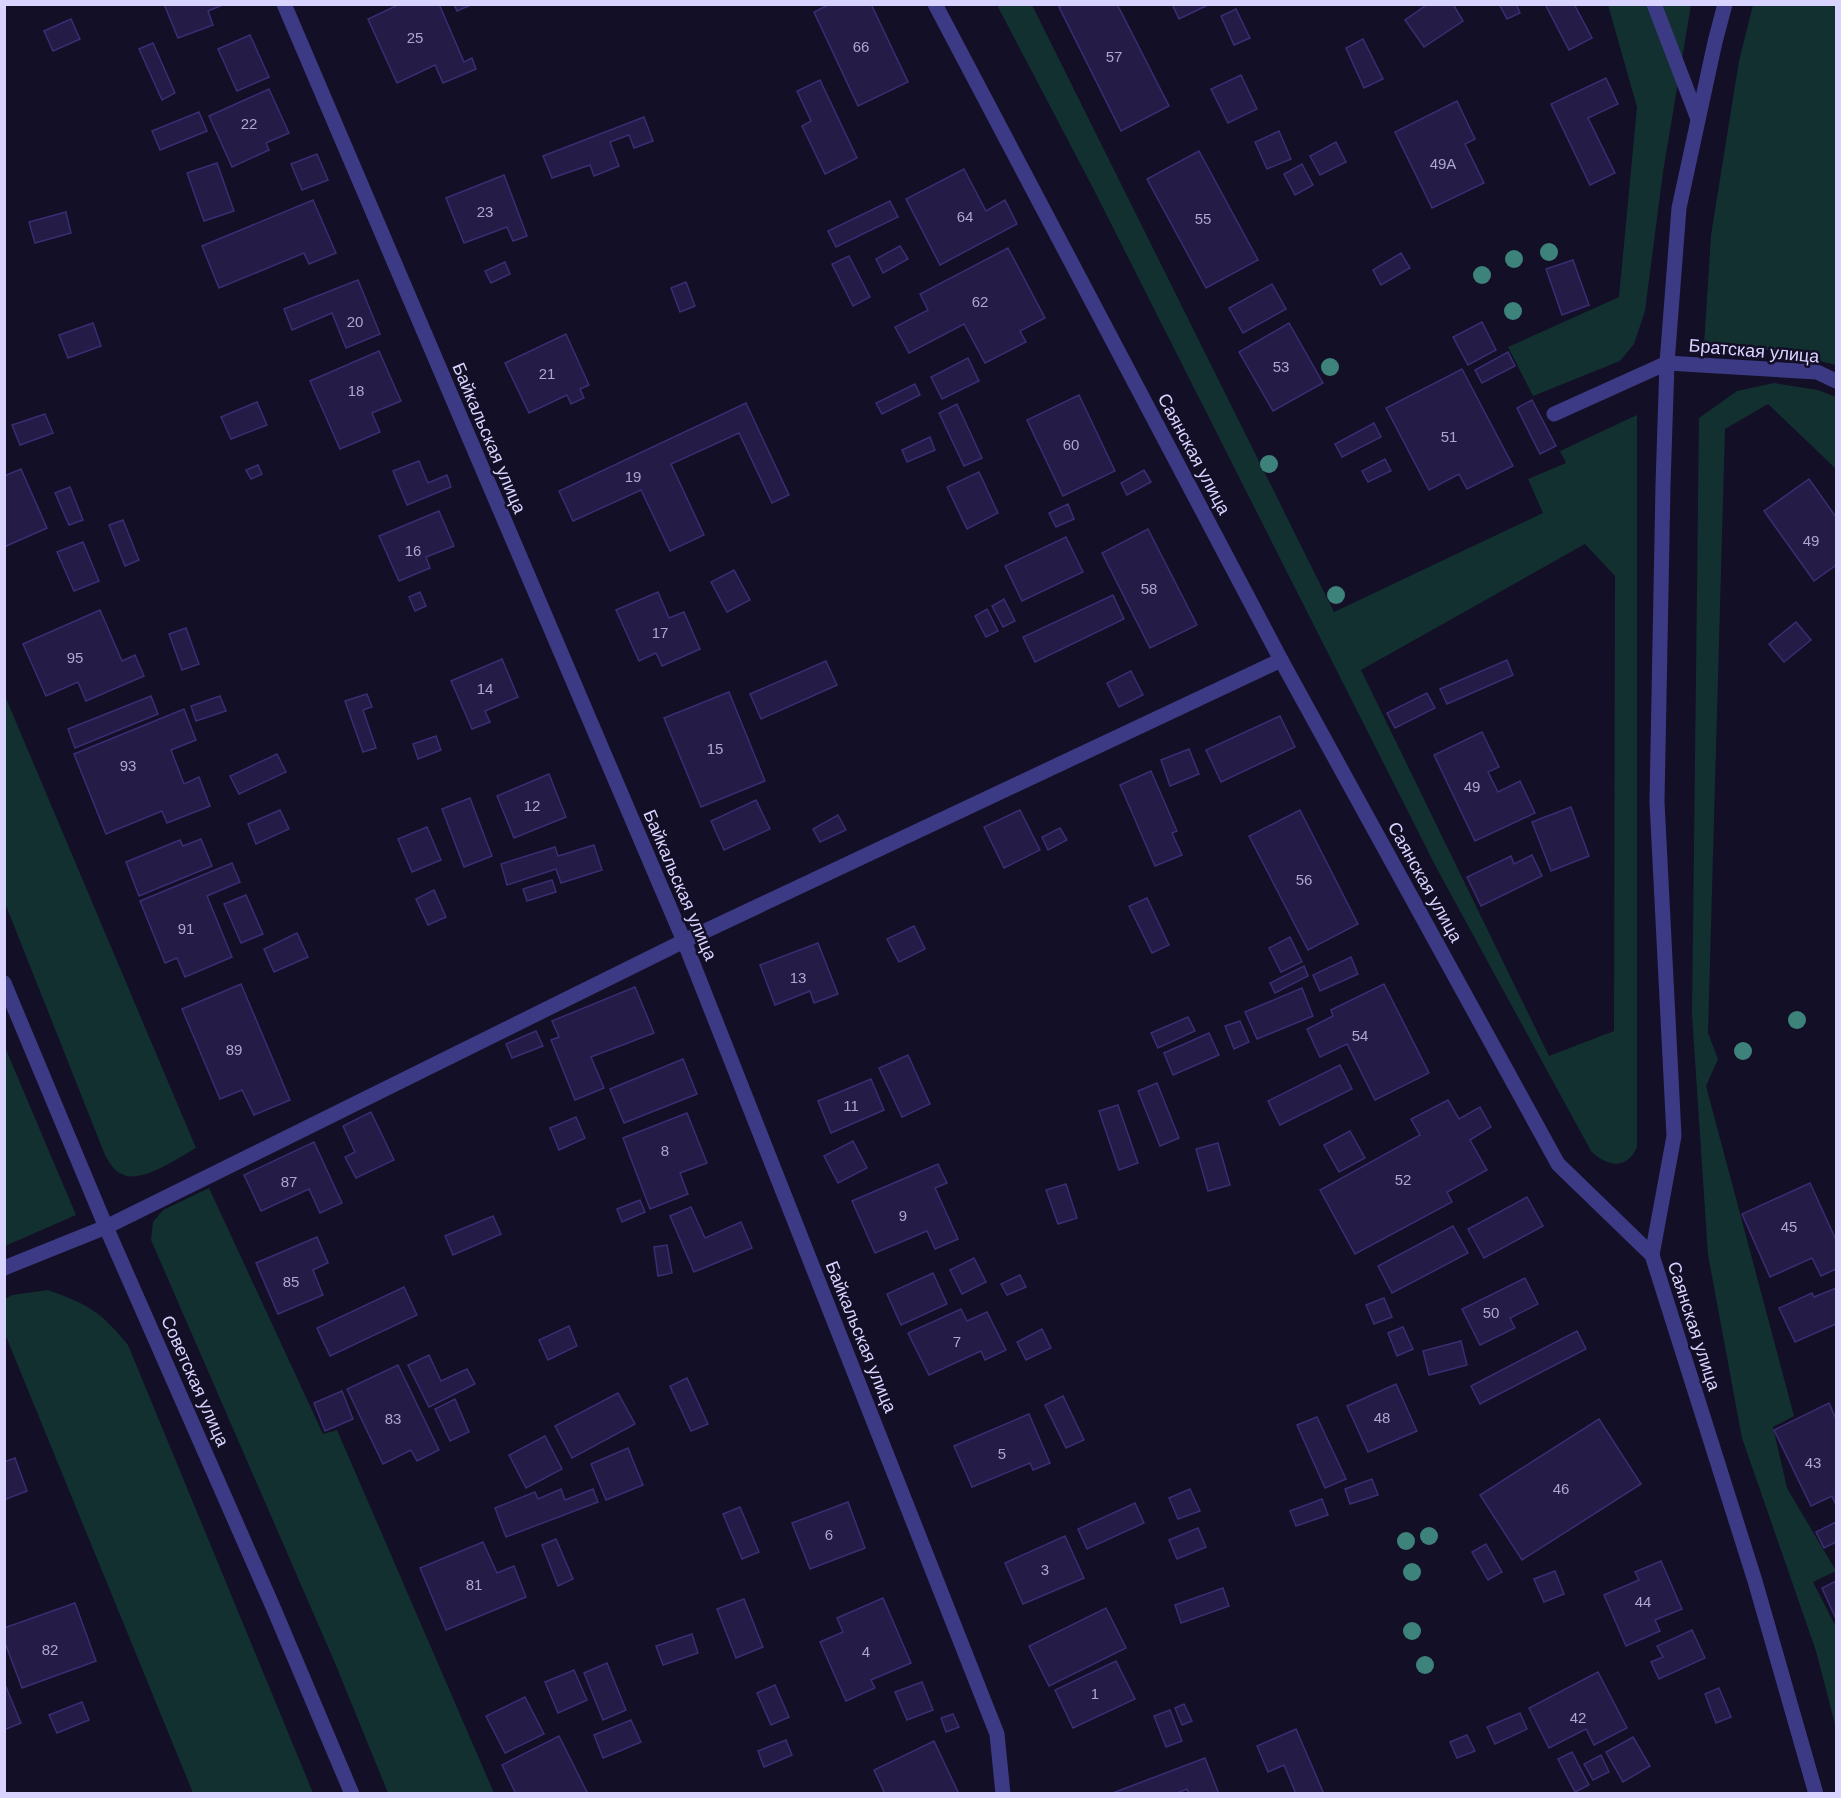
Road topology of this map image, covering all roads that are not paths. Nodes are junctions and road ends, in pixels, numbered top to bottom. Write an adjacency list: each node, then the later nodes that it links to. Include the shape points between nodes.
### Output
1 (284, 4): 10 (street, Байкальская улица)
2 (935, 4): 9 (street, Саянская улица)
3 (1654, 4): 5 (street)
4 (1725, 4): 5 (street)
5 (1698, 119): 6 (street, via 1679,208)
6 (1667, 363): 7 (street, Братская улица, via 1817,372); 8 (street); 13 (street, via 1657,802 1674,1136)
7 (1836, 381)
8 (1554, 414)
9 (1281, 660): 10 (street); 13 (street, Саянская улица, via 1558,1164)
10 (684, 941): 12 (street); 16 (street, Байкальская улица, via 997,1734)
11 (4, 983): 12 (street, Советская улица)
12 (106, 1227): 14 (street); 15 (street, Советская улица)
13 (1652, 1255): 17 (street, Саянская улица, via 1755,1581)
14 (4, 1268)
15 (352, 1794)
16 (1003, 1794)
17 (1816, 1794)

